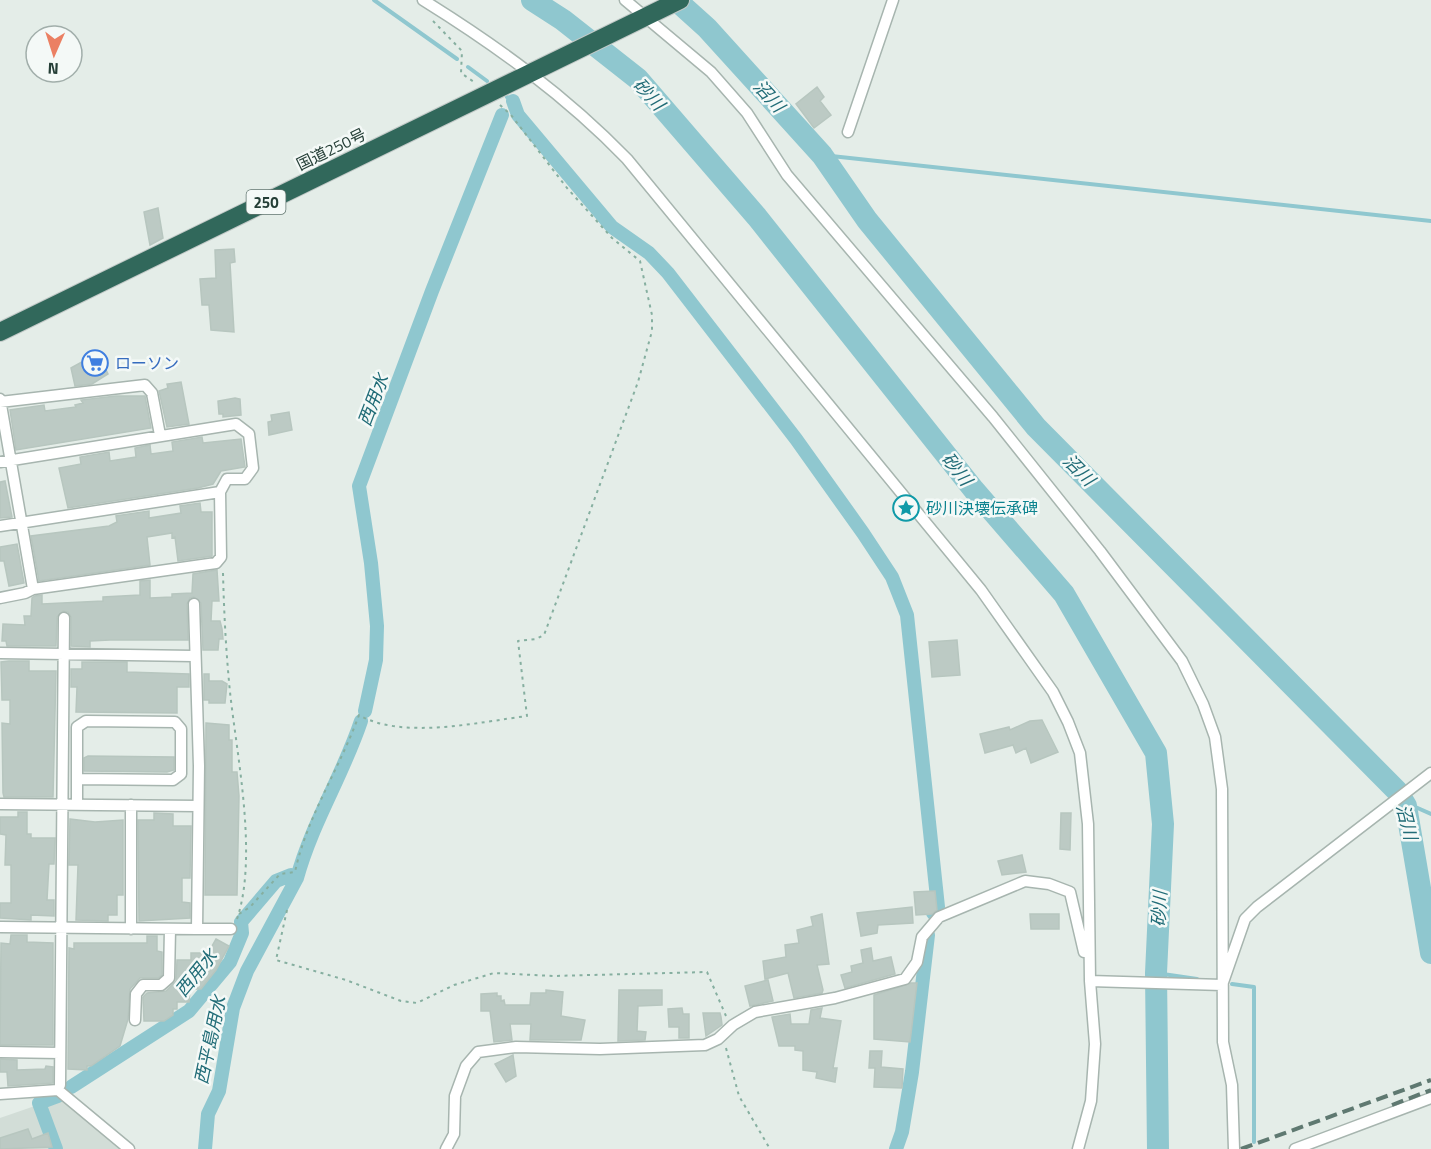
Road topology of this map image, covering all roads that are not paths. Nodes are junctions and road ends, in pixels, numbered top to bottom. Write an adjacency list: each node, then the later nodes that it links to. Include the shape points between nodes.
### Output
1 (423, 0): 6 (street)
2 (625, 0): 5 (street)
3 (680, 0): 5 (highway, 国道250号 / 250)
4 (893, 0): 7 (street)
5 (650, 15): 6 (highway, 国道250号 / 250); 36 (street, via 711,72 747,113 787,175 993,417 1182,661 1215,737 1222,789)
6 (533, 73): 8 (highway, 国道250号 / 250); 35 (street, via 588,119 666,205 981,590 1053,692 1080,753 1085,790)
7 (848, 132)
8 (0, 332)
9 (0, 400): 10 (street, via 145,385 152,393); 11 (street)
10 (160, 435): 11 (street); 12 (street, via 236,424 249,434 253,468 245,479 227,479)
11 (5, 461): 13 (street)
12 (220, 492): 13 (street); 15 (street, via 221,557 216,563)
13 (20, 523): 14 (street); 15 (street)
14 (0, 526)
15 (33, 589): 16 (street)
16 (0, 598)
17 (194, 604): 21 (street)
18 (64, 618): 20 (street)
19 (0, 653): 20 (street)
20 (63, 655): 21 (street); 25 (street)
21 (194, 656): 28 (street)
22 (1431, 773): 36 (street, via 1257,907 1245,919)
23 (77, 779): 23 (street, via 77,727 86,721 175,722 181,729 181,774 173,780); 26 (street)
24 (0, 804): 25 (street)
25 (62, 804): 26 (street); 30 (street)
26 (77, 805): 27 (street)
27 (131, 806): 28 (street); 32 (street)
28 (198, 806): 34 (street)
29 (0, 927): 30 (street)
30 (62, 928): 32 (street); 39 (street)
31 (231, 928): 34 (street)
32 (130, 929): 33 (street)
33 (170, 929): 34 (street); 37 (street, via 169,978 160,985 142,985 136,994)
34 (197, 929)
35 (1090, 981): 36 (street); 44 (street, via 1070,892 1025,881 939,916 922,937 917,962 905,980 755,1012 705,1046 516,1047 478,1052 466,1066 455,1096 454,1134); 45 (street, via 1095,1044 1091,1101)
36 (1216, 985): 46 (street, via 1222,1042 1232,1085)
37 (135, 1020)
38 (0, 1052): 39 (street)
39 (60, 1053): 40 (street)
40 (60, 1085)
41 (0, 1094): 43 (street, via 58,1090)
42 (1431, 1098): 47 (street)
43 (129, 1149)
44 (446, 1149)
45 (1078, 1149)
46 (1234, 1149)
47 (1294, 1149)

